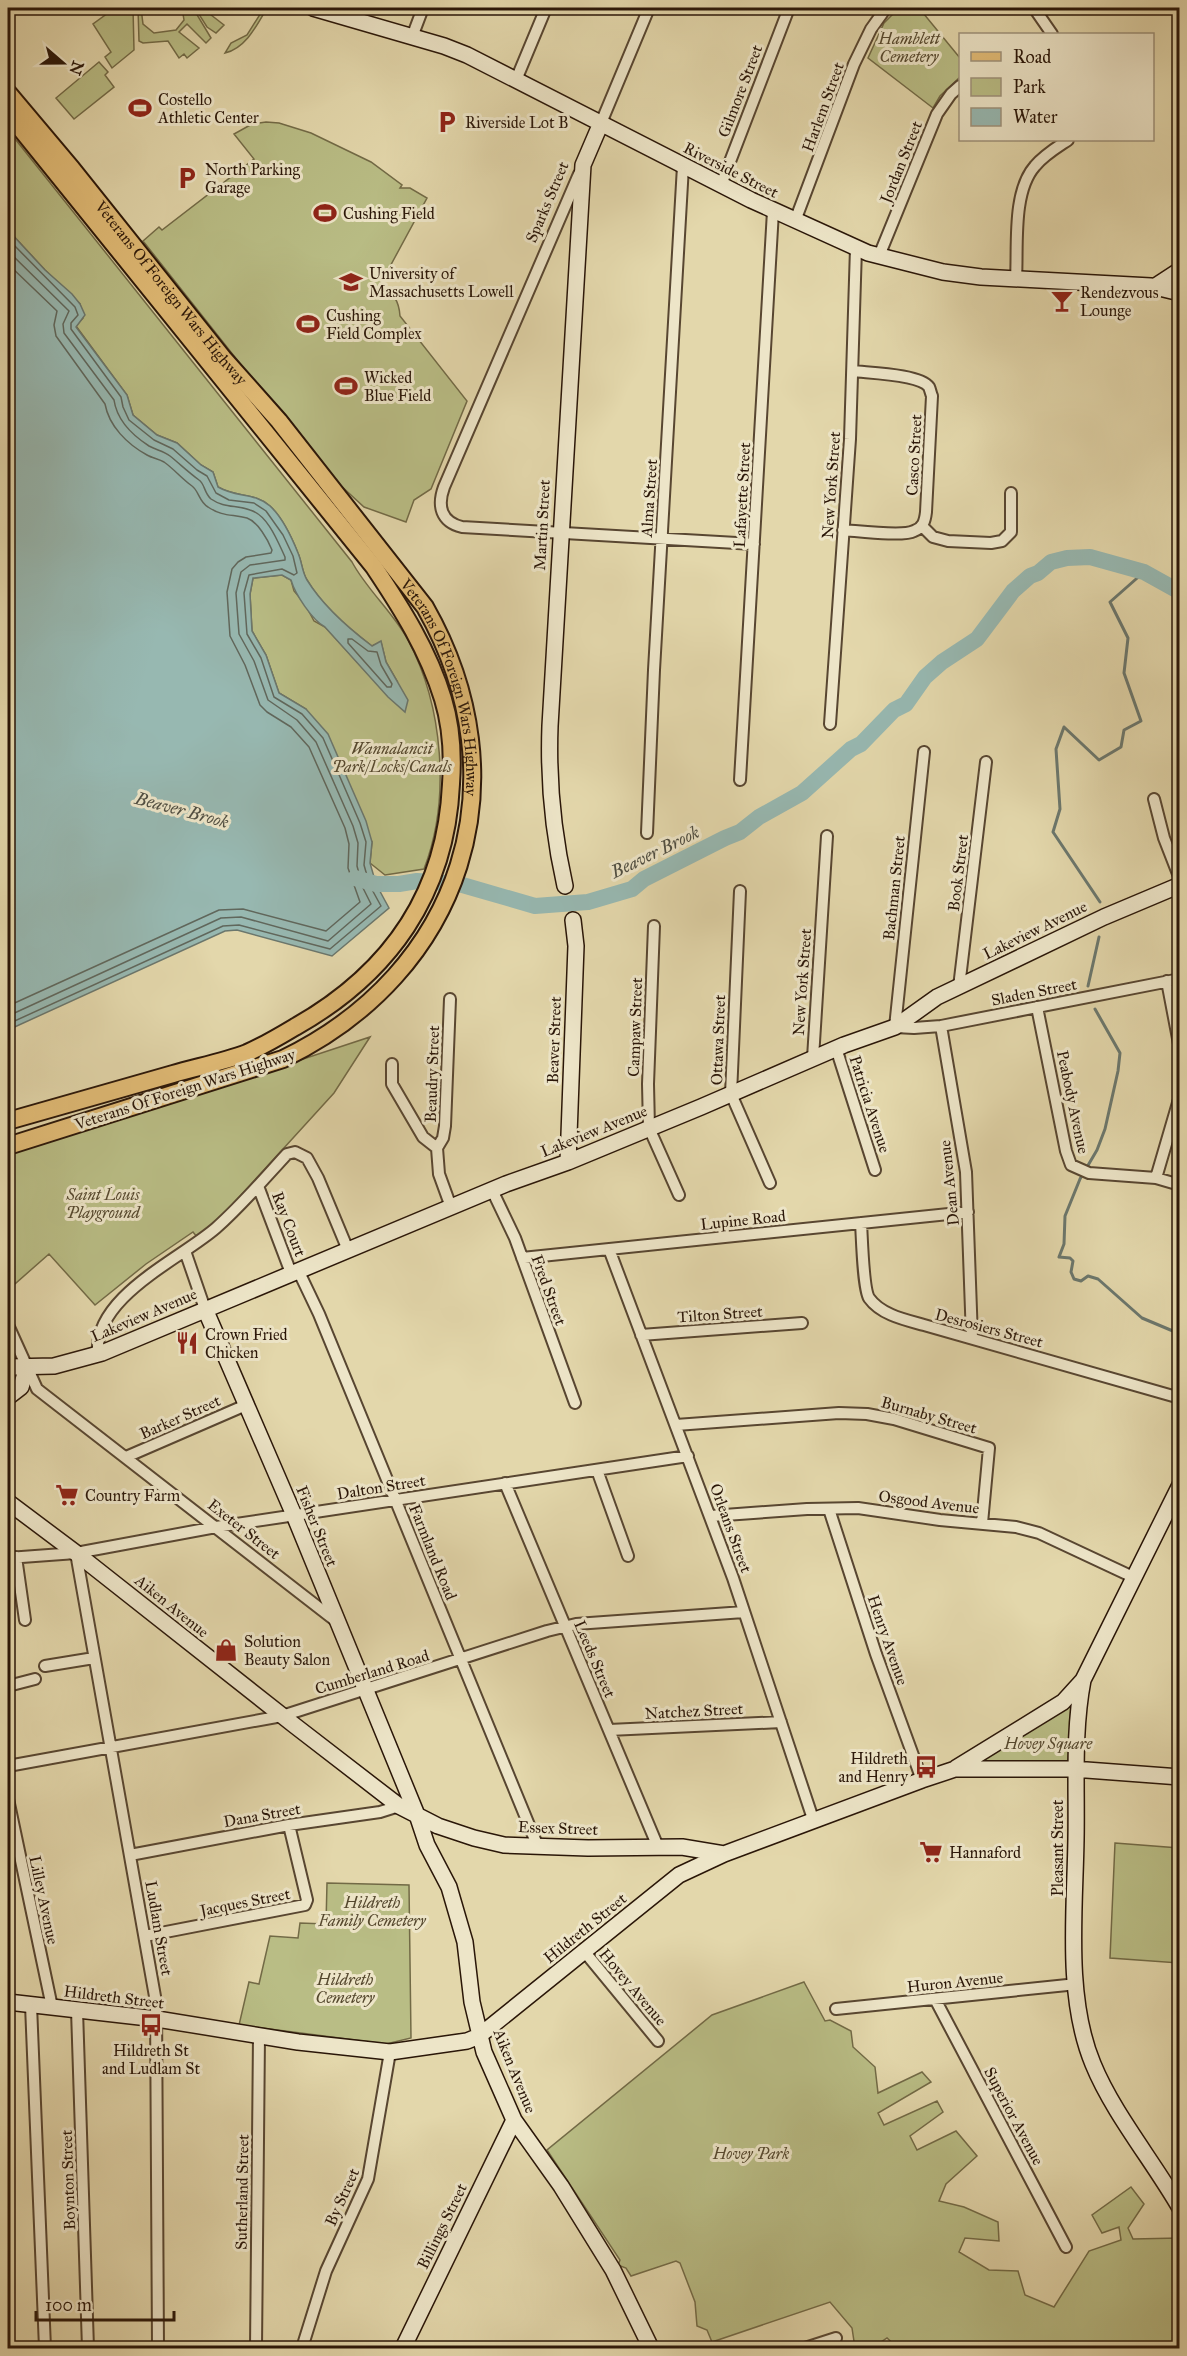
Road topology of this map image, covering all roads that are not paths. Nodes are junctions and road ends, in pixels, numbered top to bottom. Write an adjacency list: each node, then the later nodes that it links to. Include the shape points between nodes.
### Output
1 (313, 8): 9 (street, Riverside Street)
2 (423, 8): 9 (street)
3 (546, 8): 10 (street)
4 (649, 8): 14 (street, Sparks Street)
5 (789, 8): 18 (street, Gilmore Street)
6 (886, 8): 20 (street, Harlem Street, via 854,64)
7 (1034, 8): 8 (street)
8 (1049, 33)
9 (411, 37): 10 (street, Riverside Street, via 444,46)
10 (516, 80): 14 (street, Riverside Street)
11 (959, 87): 22 (street, Jordan Street, via 937,114)
12 (8, 93): 62 (main road, Veterans Of Foreign Wars Highway, via 223,358 279,421 425,607 453,664 466,711 472,764 469,825 446,900 420,945 379,995 312,1045 262,1066)
13 (8, 113): 60 (main road, Veterans Of Foreign Wars Highway, via 357,545 402,609 444,700 452,768 450,816 424,898 389,951 349,992 319,1014 247,1053)
14 (601, 123): 16 (street, Sparks Street); 17 (street, Riverside Street)
15 (1067, 141): 24 (street, via 1034,166 1023,186)
16 (583, 165): 31 (street, Martin Street); 31 (street, Sparks Street, via 440,499 441,511 454,525)
17 (683, 166): 18 (street, Riverside Street); 32 (street, Alma Street)
18 (721, 185): 19 (street, Riverside Street)
19 (773, 210): 20 (street, Riverside Street); 33 (street, Lafayette Street)
20 (795, 221): 21 (street, Riverside Street)
21 (856, 248): 22 (street, Riverside Street); 27 (street, New York Street)
22 (879, 256): 24 (street, Riverside Street, via 944,272)
23 (1179, 270): 25 (street)
24 (1016, 279): 25 (street, Riverside Street)
25 (1154, 287): 26 (street)
26 (1179, 293)
27 (853, 371): 29 (street, Casco Street, via 910,378 928,385 932,396); 30 (street, New York Street)
28 (1011, 493): 29 (street, via 1011,532 1002,541 940,540)
29 (922, 526): 30 (street, via 908,533)
30 (843, 530): 34 (street, New York Street)
31 (560, 532): 32 (street); 43 (street, Martin Street, via 549,782)
32 (662, 538): 33 (street); 39 (street, Alma Street)
33 (754, 544): 37 (street, Lafayette Street)
34 (830, 724)
35 (924, 752): 53 (street, Bachman Street)
36 (986, 762): 49 (street, Book Street)
37 (740, 780)
38 (1154, 799): 41 (street)
39 (647, 833)
40 (827, 836): 56 (street, New York Street)
41 (1179, 879)
42 (1179, 885): 49 (street, Lakeview Avenue)
43 (565, 886)
44 (740, 891): 58 (street, Ottawa Street)
45 (573, 920): 64 (street, Beaver Street, via 576,946)
46 (654, 926): 61 (street, Campaw Street)
47 (1179, 979): 48 (street, Sladen Street)
48 (1167, 981): 51 (street, Sladen Street); 55 (street)
49 (959, 987): 53 (street, Lakeview Avenue, via 937,997)
50 (450, 999): 63 (street, Beaudry Street, via 445,1126)
51 (1037, 1007): 52 (street, Sladen Street); 66 (street, Peabody Avenue, via 1071,1165 1084,1172)
52 (941, 1026): 53 (street, Sladen Street); 73 (street, Dean Avenue, via 964,1159)
53 (895, 1027): 54 (street, Lakeview Avenue)
54 (836, 1048): 56 (street, Lakeview Avenue); 65 (street, Patricia Avenue)
55 (1179, 1049)
56 (813, 1058): 58 (street, Lakeview Avenue)
57 (392, 1064): 63 (street, via 392,1084 423,1137)
58 (731, 1094): 61 (street, Lakeview Avenue); 67 (street, Ottawa Street)
59 (1179, 1096): 66 (street)
60 (8, 1121)
61 (649, 1128): 64 (street, Lakeview Avenue); 71 (street, Campaw Street)
62 (8, 1146)
63 (437, 1148): 72 (street, via 439,1174)
64 (568, 1162): 70 (street, Lakeview Avenue)
65 (875, 1170)
66 (1156, 1178): 68 (street, Peabody Avenue)
67 (770, 1183)
68 (1179, 1185)
69 (258, 1186): 76 (street, via 287,1154 295,1152 307,1158); 77 (street, via 217,1227); 79 (street, Ray Court)
70 (492, 1190): 72 (street, Lakeview Avenue); 78 (street, Fred Street)
71 (679, 1195)
72 (451, 1207): 76 (street, Lakeview Avenue)
73 (968, 1212): 74 (street, Lupine Road); 84 (street, Dean Avenue)
74 (861, 1222): 75 (street, Lupine Road); 84 (street, Desrosiers Street, via 867,1295 872,1301 903,1319)
75 (609, 1249): 78 (street, Lupine Road); 83 (street, Orleans Street)
76 (348, 1250): 79 (street, Lakeview Avenue)
77 (185, 1251): 80 (street, Fisher Street); 85 (street, via 141,1282 116,1307 99,1333)
78 (522, 1258): 90 (street, Fred Street)
79 (295, 1272): 80 (street, Lakeview Avenue); 98 (street, Farmland Road, via 319,1314)
80 (205, 1309): 85 (street, Lakeview Avenue); 91 (street, Fisher Street)
81 (802, 1323): 83 (street, Tilton Street)
82 (8, 1325): 87 (street, Exeter Street)
83 (641, 1335): 92 (street, Orleans Street)
84 (972, 1338): 89 (street, Desrosiers Street)
85 (98, 1354): 87 (street, Lakeview Avenue, via 54,1366)
86 (8, 1367): 87 (street, Lakeview Avenue)
87 (27, 1367): 88 (street, via 21,1387); 94 (street, Exeter Street, via 37,1389)
88 (8, 1397)
89 (1179, 1398)
90 (574, 1402)
91 (246, 1405): 94 (street, Barker Street); 101 (street, Fisher Street)
92 (676, 1425): 93 (street, Orleans Street); 103 (street, Burnaby Street, via 867,1414 989,1448)
93 (688, 1456): 95 (street, Dalton Street); 102 (street, Orleans Street)
94 (126, 1457): 104 (street, Exeter Street)
95 (597, 1470): 96 (street, Dalton Street); 107 (street)
96 (505, 1483): 98 (street, Dalton Street); 112 (street, Leeds Street)
97 (1179, 1485): 108 (street, Pleasant Street)
98 (395, 1500): 101 (street, Dalton Street); 114 (street, Farmland Road)
99 (8, 1502): 105 (street, Aiken Avenue)
100 (829, 1509): 102 (street, Osgood Avenue); 103 (street, Osgood Avenue, via 858,1508); 128 (street, Henry Avenue)
101 (294, 1515): 104 (street, Dalton Street); 111 (street, Fisher Street)
102 (711, 1516): 109 (street, Orleans Street)
103 (982, 1523): 108 (street, Osgood Avenue, via 1038,1533)
104 (216, 1527): 105 (street, Dalton Street); 111 (street, Exeter Street)
105 (76, 1553): 106 (street, Dalton Street); 113 (street, Ludlam Street); 120 (street, Aiken Avenue)
106 (12, 1557): 110 (street)
107 (628, 1557)
108 (1133, 1577): 117 (street, Pleasant Street)
109 (744, 1612): 112 (street, Cumberland Road); 121 (street, Orleans Street)
110 (25, 1620)
111 (336, 1621): 119 (street, Fisher Street)
112 (566, 1627): 114 (street, Cumberland Road); 122 (street, Leeds Street)
113 (94, 1658): 115 (street); 123 (street, Ludlam Street)
114 (461, 1660): 119 (street, Cumberland Road); 134 (street, Farmland Road)
115 (45, 1666)
116 (35, 1679): 118 (street)
117 (1083, 1680): 125 (street, via 1063,1702); 126 (street, Pleasant Street)
118 (8, 1686)
119 (364, 1690): 120 (street, Cumberland Road); 131 (street, Fisher Street)
120 (282, 1716): 123 (street, Cumberland Road); 130 (street, Aiken Avenue)
121 (781, 1722): 122 (street, Natchez Street); 132 (street, Orleans Street)
122 (609, 1730): 135 (street, Leeds Street)
123 (111, 1748): 124 (street, Cumberland Road); 137 (street, Ludlam Street)
124 (8, 1766)
125 (955, 1769): 126 (street, Hildreth Street); 128 (street, Hildreth Street)
126 (1076, 1769): 127 (street, Hildreth Street); 140 (street, Pleasant Street)
127 (1179, 1777)
128 (921, 1780): 132 (street, Hildreth Street)
129 (8, 1799): 144 (street, Lilley Avenue)
130 (399, 1806): 131 (street, Essex Street); 133 (street, Dana Street)
131 (417, 1815): 134 (street, Essex Street, via 480,1840); 149 (street, Aiken Avenue, via 448,1887 465,1942)
132 (814, 1821): 136 (street, Hildreth Street)
133 (289, 1825): 137 (street, Dana Street); 138 (street, Jacques Street, via 305,1905)
134 (538, 1847): 135 (street, Essex Street)
135 (658, 1847): 136 (street, Essex Street)
136 (724, 1854): 139 (street, Hildreth Street, via 679,1875)
137 (130, 1855): 138 (street, Ludlam Street)
138 (145, 1936): 147 (street, Ludlam Street)
139 (584, 1951): 149 (street, Hildreth Street); 150 (street, Hovey Avenue)
140 (1077, 1984): 141 (street, Huron Avenue); 153 (street, Pleasant Street, via 1079,2020 1093,2064 1114,2104)
141 (935, 1999): 145 (street, Huron Avenue); 155 (street, Superior Avenue)
142 (8, 2002): 143 (street, Hildreth Street)
143 (31, 2005): 144 (street, Hildreth Street); 157 (street)
144 (52, 2007): 146 (street, Hildreth Street)
145 (836, 2009)
146 (77, 2010): 147 (street, Hildreth Street); 158 (street, Boynton Street)
147 (158, 2019): 148 (street, Hildreth Street); 159 (street, Ludlam Street)
148 (259, 2036): 151 (street, Hildreth Street); 160 (street, Sutherland Street)
149 (479, 2036): 151 (street, Hildreth Street); 152 (street, Aiken Avenue)
150 (658, 2041)
151 (390, 2052): 161 (street, By Street, via 370,2172 326,2271)
152 (514, 2120): 162 (street, Billings Street); 163 (street, Aiken Avenue, via 613,2270)
153 (1174, 2191): 154 (street, Pleasant Street)
154 (1179, 2208)
155 (1066, 2247)
156 (836, 2338): 164 (street)
157 (45, 2349)
158 (88, 2349)
159 (158, 2349)
160 (256, 2349)
161 (302, 2349)
162 (403, 2349)
163 (651, 2349)
164 (805, 2349)

